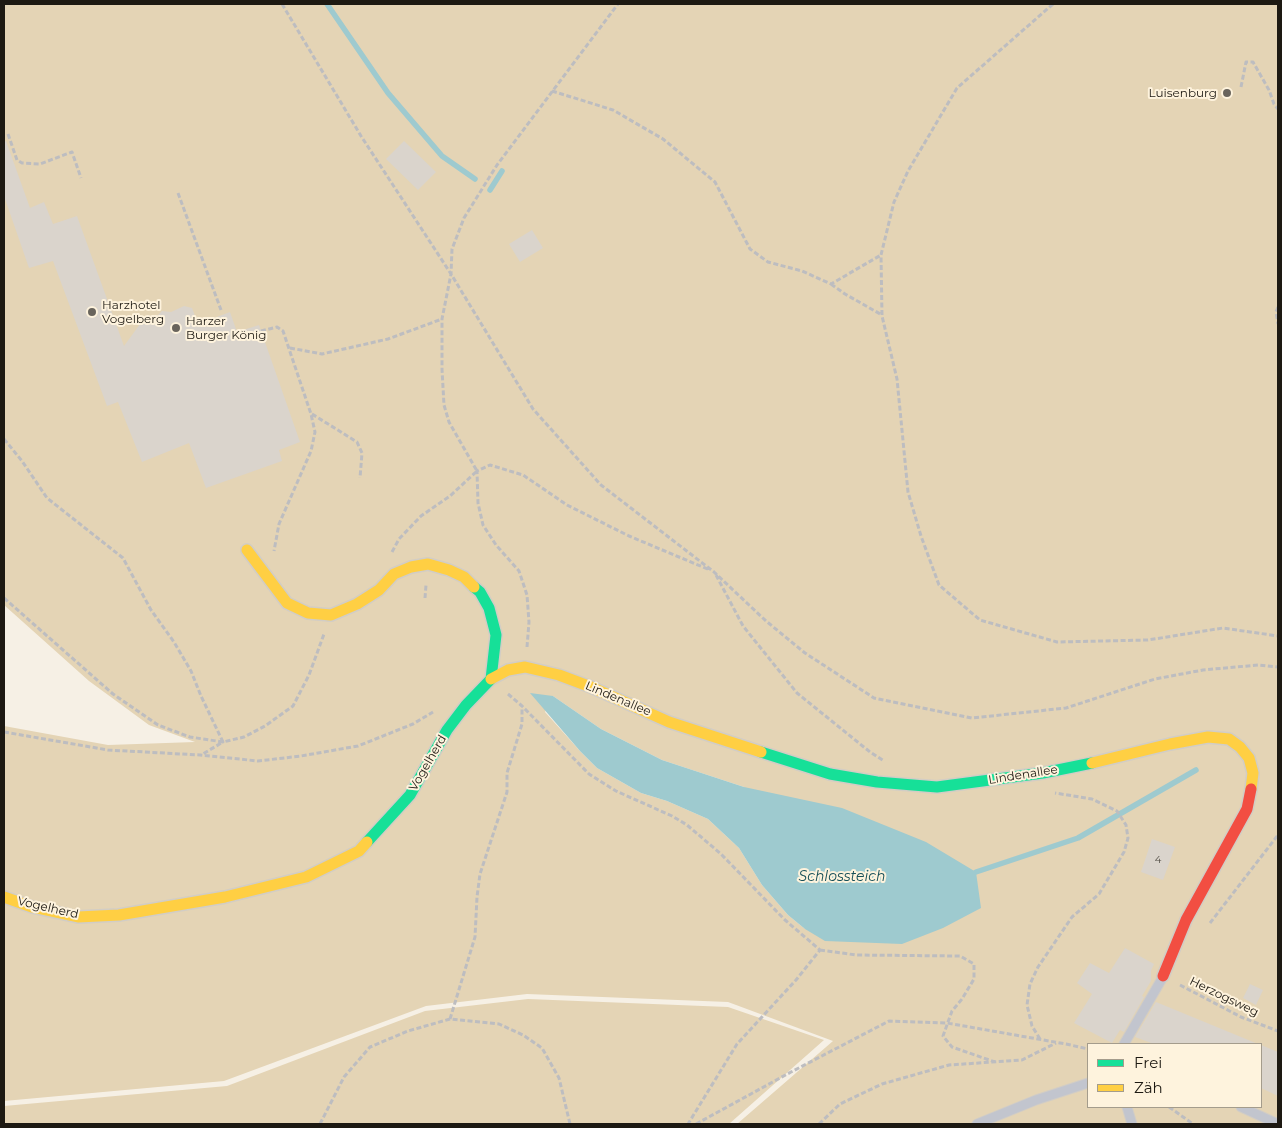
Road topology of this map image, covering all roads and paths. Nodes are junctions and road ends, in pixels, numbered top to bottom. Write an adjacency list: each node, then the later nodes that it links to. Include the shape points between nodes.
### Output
1 (282, 4): 11 (path, via 361,136)
2 (618, 4): 5 (path)
3 (1053, 4): 10 (path, via 956,88 908,171 894,202)
4 (1241, 88): 6 (path, via 1246,62 1253,62)
5 (552, 92): 11 (path, via 497,165 464,218 452,249); 12 (path, via 613,110 663,140 714,182 750,249 768,262 802,271)
6 (1278, 109)
7 (8, 134): 8 (path, via 17,160 22,163 40,164 72,152)
8 (81, 178)
9 (178, 193): 14 (path)
10 (881, 255): 12 (path); 15 (path)
11 (451, 274): 16 (path); 27 (path, via 539,416 601,485)
12 (831, 284): 15 (path)
13 (1278, 307): 17 (path)
14 (221, 310)
15 (882, 316): 30 (path, via 897,380 908,492 921,536 939,585 980,620 1057,642 1148,640 1223,628)
16 (442, 319): 19 (path, via 388,339 322,354); 22 (path, via 444,405 449,422)
17 (1278, 324)
18 (261, 331): 19 (path, via 278,327)
19 (290, 348): 20 (path)
20 (311, 414): 23 (path, via 357,442 362,453); 25 (path, via 315,432 311,451 279,524)
21 (4, 439): 36 (path, via 47,498 123,558 151,610 191,670)
22 (477, 471): 26 (path, via 450,496 421,516 399,539); 27 (path, via 490,465 523,475 567,505); 31 (path, via 478,504 483,525 519,571 527,595 529,622)
23 (360, 478)
24 (247, 550): 29 (street, via 287,603 308,613)
25 (274, 551)
26 (389, 556)
27 (714, 572): 32 (path, via 805,652 874,698 972,718 1066,708 1155,680 1203,670 1258,665); 38 (path, via 743,626 797,693)
28 (4, 598): 36 (path, via 113,694 158,726 190,737)
29 (331, 615): 33 (street, via 357,604 379,590 394,574 411,567 428,564 450,570 464,577 480,592 489,608 496,635); 36 (path, via 309,676 293,706 244,737)
30 (1278, 636)
31 (525, 667): 33 (street, Lindenallee, via 508,670); 44 (street, Lindenallee, via 559,675 670,722 743,746 830,774 877,782 937,786 984,781 1043,773 1189,740 1208,737 1229,739 1249,758 1253,773 1247,809 1186,920)
32 (1278, 667)
33 (491, 679): 41 (street, Vogelherd, via 447,730 410,795 359,851 306,877 225,897 119,915 78,917)
34 (436, 711): 37 (path, via 358,746 258,761)
35 (4, 732): 37 (path, via 108,750)
36 (223, 742): 37 (path)
37 (200, 755)
38 (891, 766)
39 (1117, 811): 48 (path, via 1126,825 1128,838 1124,852 1099,894 1072,917 1030,984 1027,1005 1032,1026)
40 (1278, 835): 42 (path)
41 (4, 897)
42 (1206, 929)
43 (820, 950): 45 (path, via 695,832 672,816 589,774 522,706 522,724 507,773 507,792 480,874 474,938); 46 (path, via 856,955 960,956 974,964 974,979); 59 (path, via 737,1044)
44 (1163, 976): 47 (path, Herzogsweg, via 1241,1017); 50 (lane, Lindenallee)
45 (450, 1019): 57 (path, via 408,1031 370,1047 344,1077); 58 (path, via 499,1024 542,1048 560,1078)
46 (947, 1023): 48 (path); 52 (path, via 943,1036 952,1047); 60 (path, via 890,1021)
47 (1278, 1032)
48 (1040, 1039): 49 (path)
49 (1057, 1043): 51 (path); 52 (path, via 1022,1060)
50 (1125, 1043)
51 (1087, 1049)
52 (995, 1062): 61 (path, via 949,1065 882,1084 840,1104)
53 (1087, 1083): 62 (lane)
54 (1127, 1108): 63 (lane)
55 (1169, 1108): 64 (path)
56 (1243, 1108): 65 (lane)
57 (320, 1124)
58 (570, 1124)
59 (688, 1124)
60 (696, 1124)
61 (818, 1124)
62 (977, 1124)
63 (1132, 1124)
64 (1193, 1124)
65 (1278, 1124)

